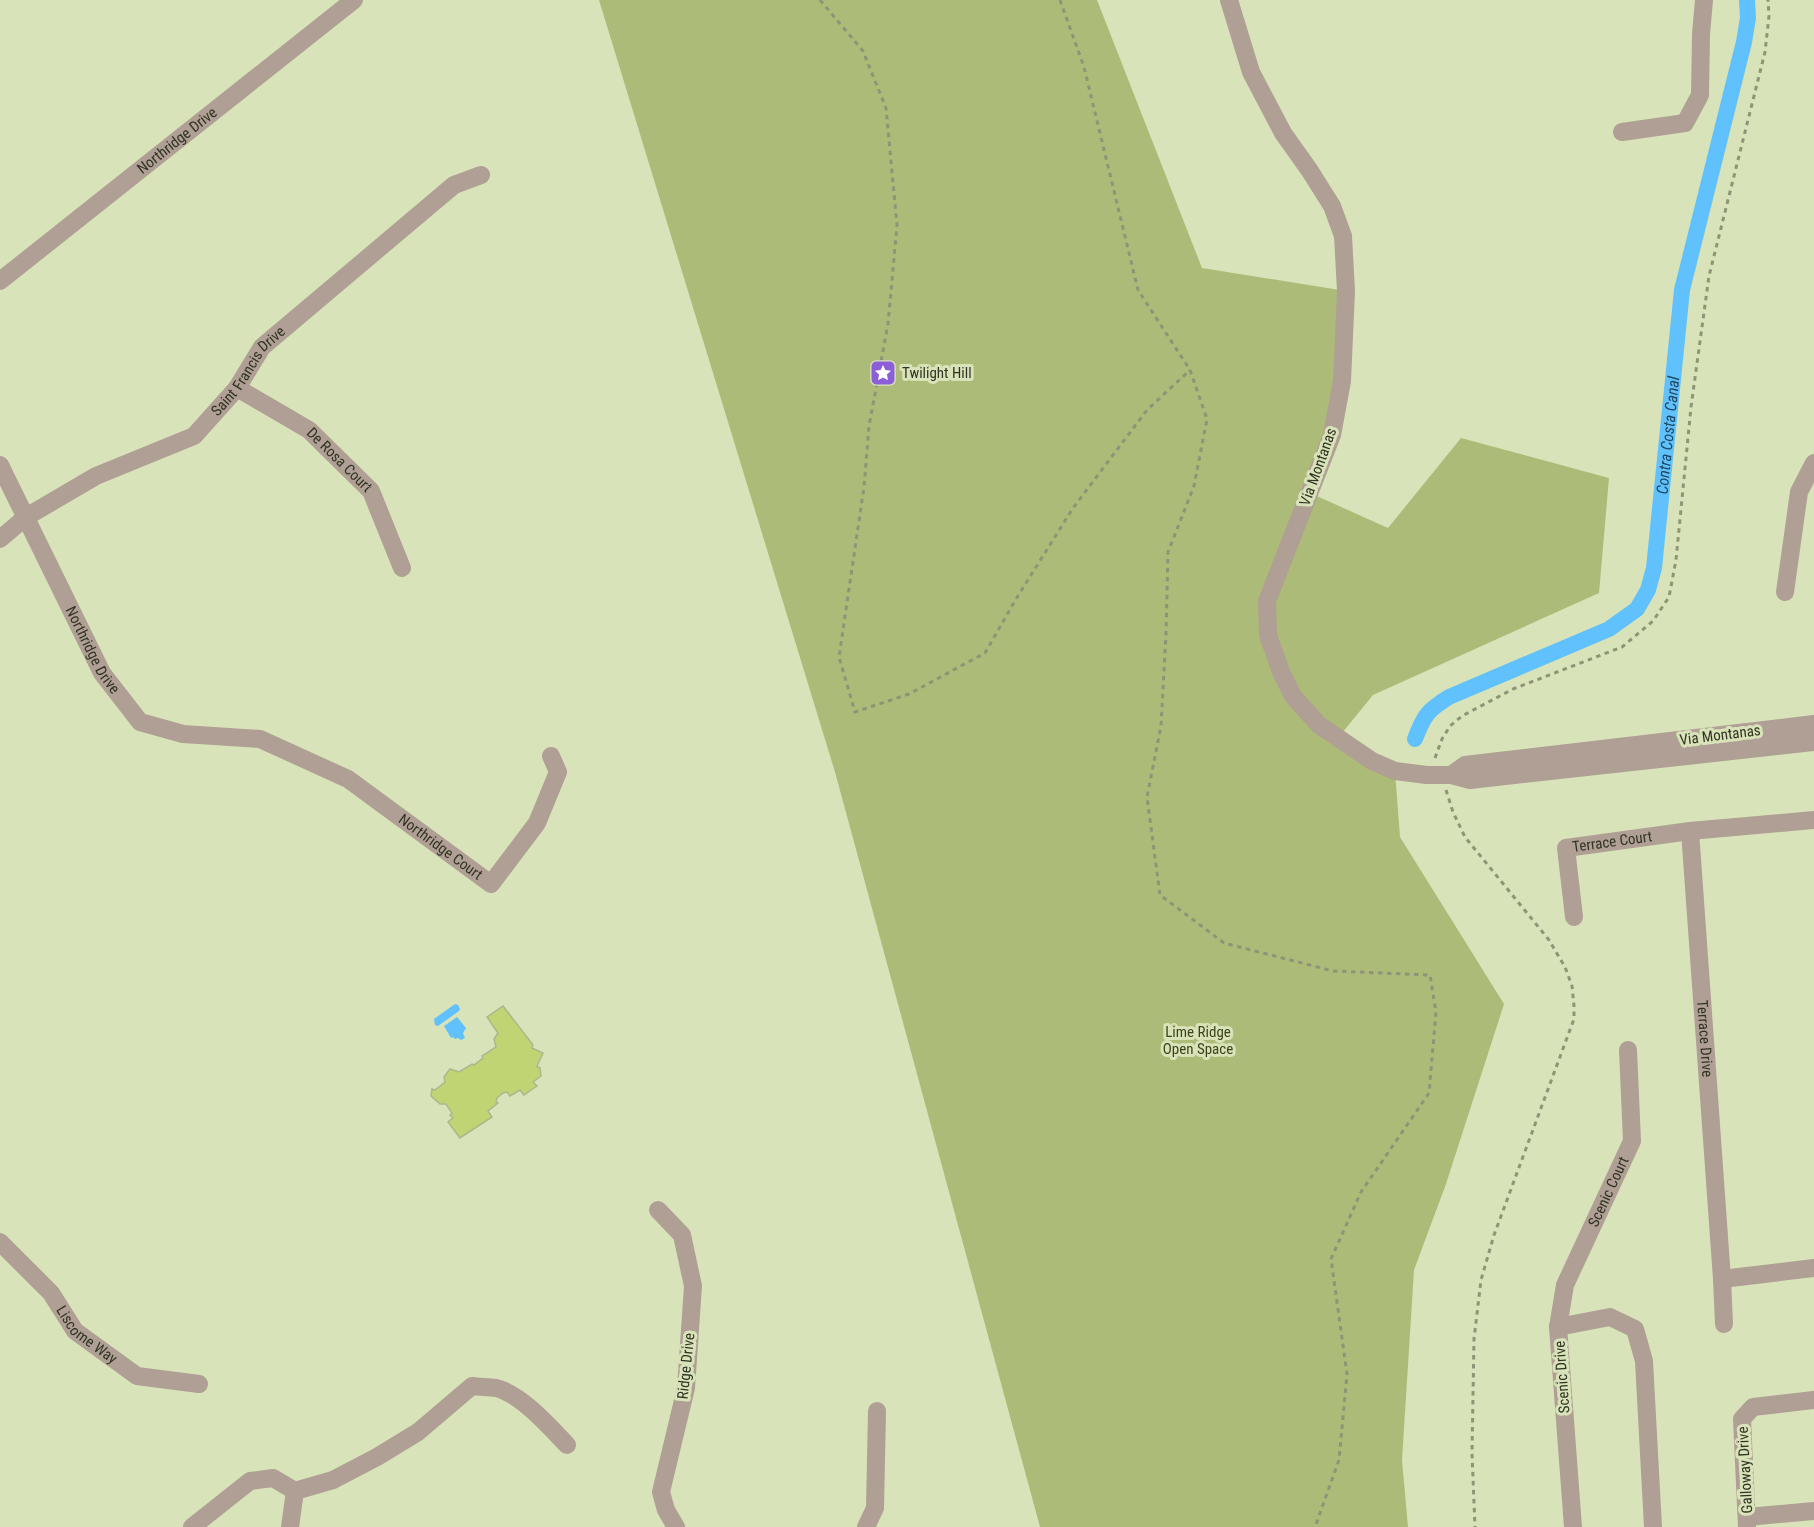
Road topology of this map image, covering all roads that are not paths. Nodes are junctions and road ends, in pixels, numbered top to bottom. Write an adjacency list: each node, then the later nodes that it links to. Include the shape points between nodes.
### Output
1 (354, 0): 6 (street, Northridge Drive)
2 (1229, 0): 18 (street, Via Montanas, via 1251,72 1283,134 1332,206 1343,236 1346,291 1342,381 1332,435 1267,601 1268,635 1293,696 1319,725 1372,761 1395,771)
3 (1704, 0): 4 (street, via 1700,95 1685,123)
4 (1622, 132)
5 (481, 175): 7 (street, Saint Francis Drive, via 454,185 262,348)
6 (0, 282)
7 (237, 388): 10 (street, Saint Francis Drive, via 194,436 96,476); 12 (street, De Rosa Court, via 309,430 371,491)
8 (1814, 463): 13 (street, via 1799,492)
9 (0, 465): 10 (street, Northridge Drive)
10 (26, 517): 11 (street, Saint Francis Drive); 15 (street, Northridge Drive, via 102,673 140,722 183,734)
11 (0, 539)
12 (402, 568)
13 (1785, 592)
14 (1814, 724): 18 (street, Via Montanas, via 1465,765)
15 (260, 739): 17 (street, Northridge Court, via 348,779 491,884 537,823 558,772)
16 (1814, 742): 18 (street, Via Montanas, via 1470,780)
17 (551, 756)
18 (1451, 775)
19 (1814, 820): 20 (street)
20 (1689, 831): 21 (street, Terrace Court, via 1566,848); 26 (street, Terrace Drive)
21 (1574, 917)
22 (1628, 1050): 28 (street, Scenic Court, via 1632,1141 1565,1285)
23 (658, 1210): 38 (street, Ridge Drive, via 682,1235 693,1286 686,1388 661,1492)
24 (0, 1242): 29 (street, Liscome Way, via 51,1293 75,1331 137,1376)
25 (1814, 1268): 26 (street)
26 (1722, 1279): 27 (street, Terrace Drive)
27 (1724, 1324)
28 (1558, 1327): 40 (street, Scenic Drive); 41 (street, Scenic Drive, via 1610,1317 1635,1329 1644,1362)
29 (199, 1384)
30 (1814, 1400): 35 (street, Galloway Drive, via 1753,1407 1742,1419)
31 (877, 1411): 39 (street, via 875,1508)
32 (567, 1445): 33 (street, via 523,1402 498,1389 472,1386 418,1432 387,1451 333,1480)
33 (295, 1491): 36 (street, via 273,1478 250,1481); 37 (street)
34 (1814, 1511): 35 (street)
35 (1747, 1522)
36 (192, 1527)
37 (290, 1527)
38 (676, 1527)
39 (866, 1527)
40 (1573, 1527)
41 (1653, 1527)

